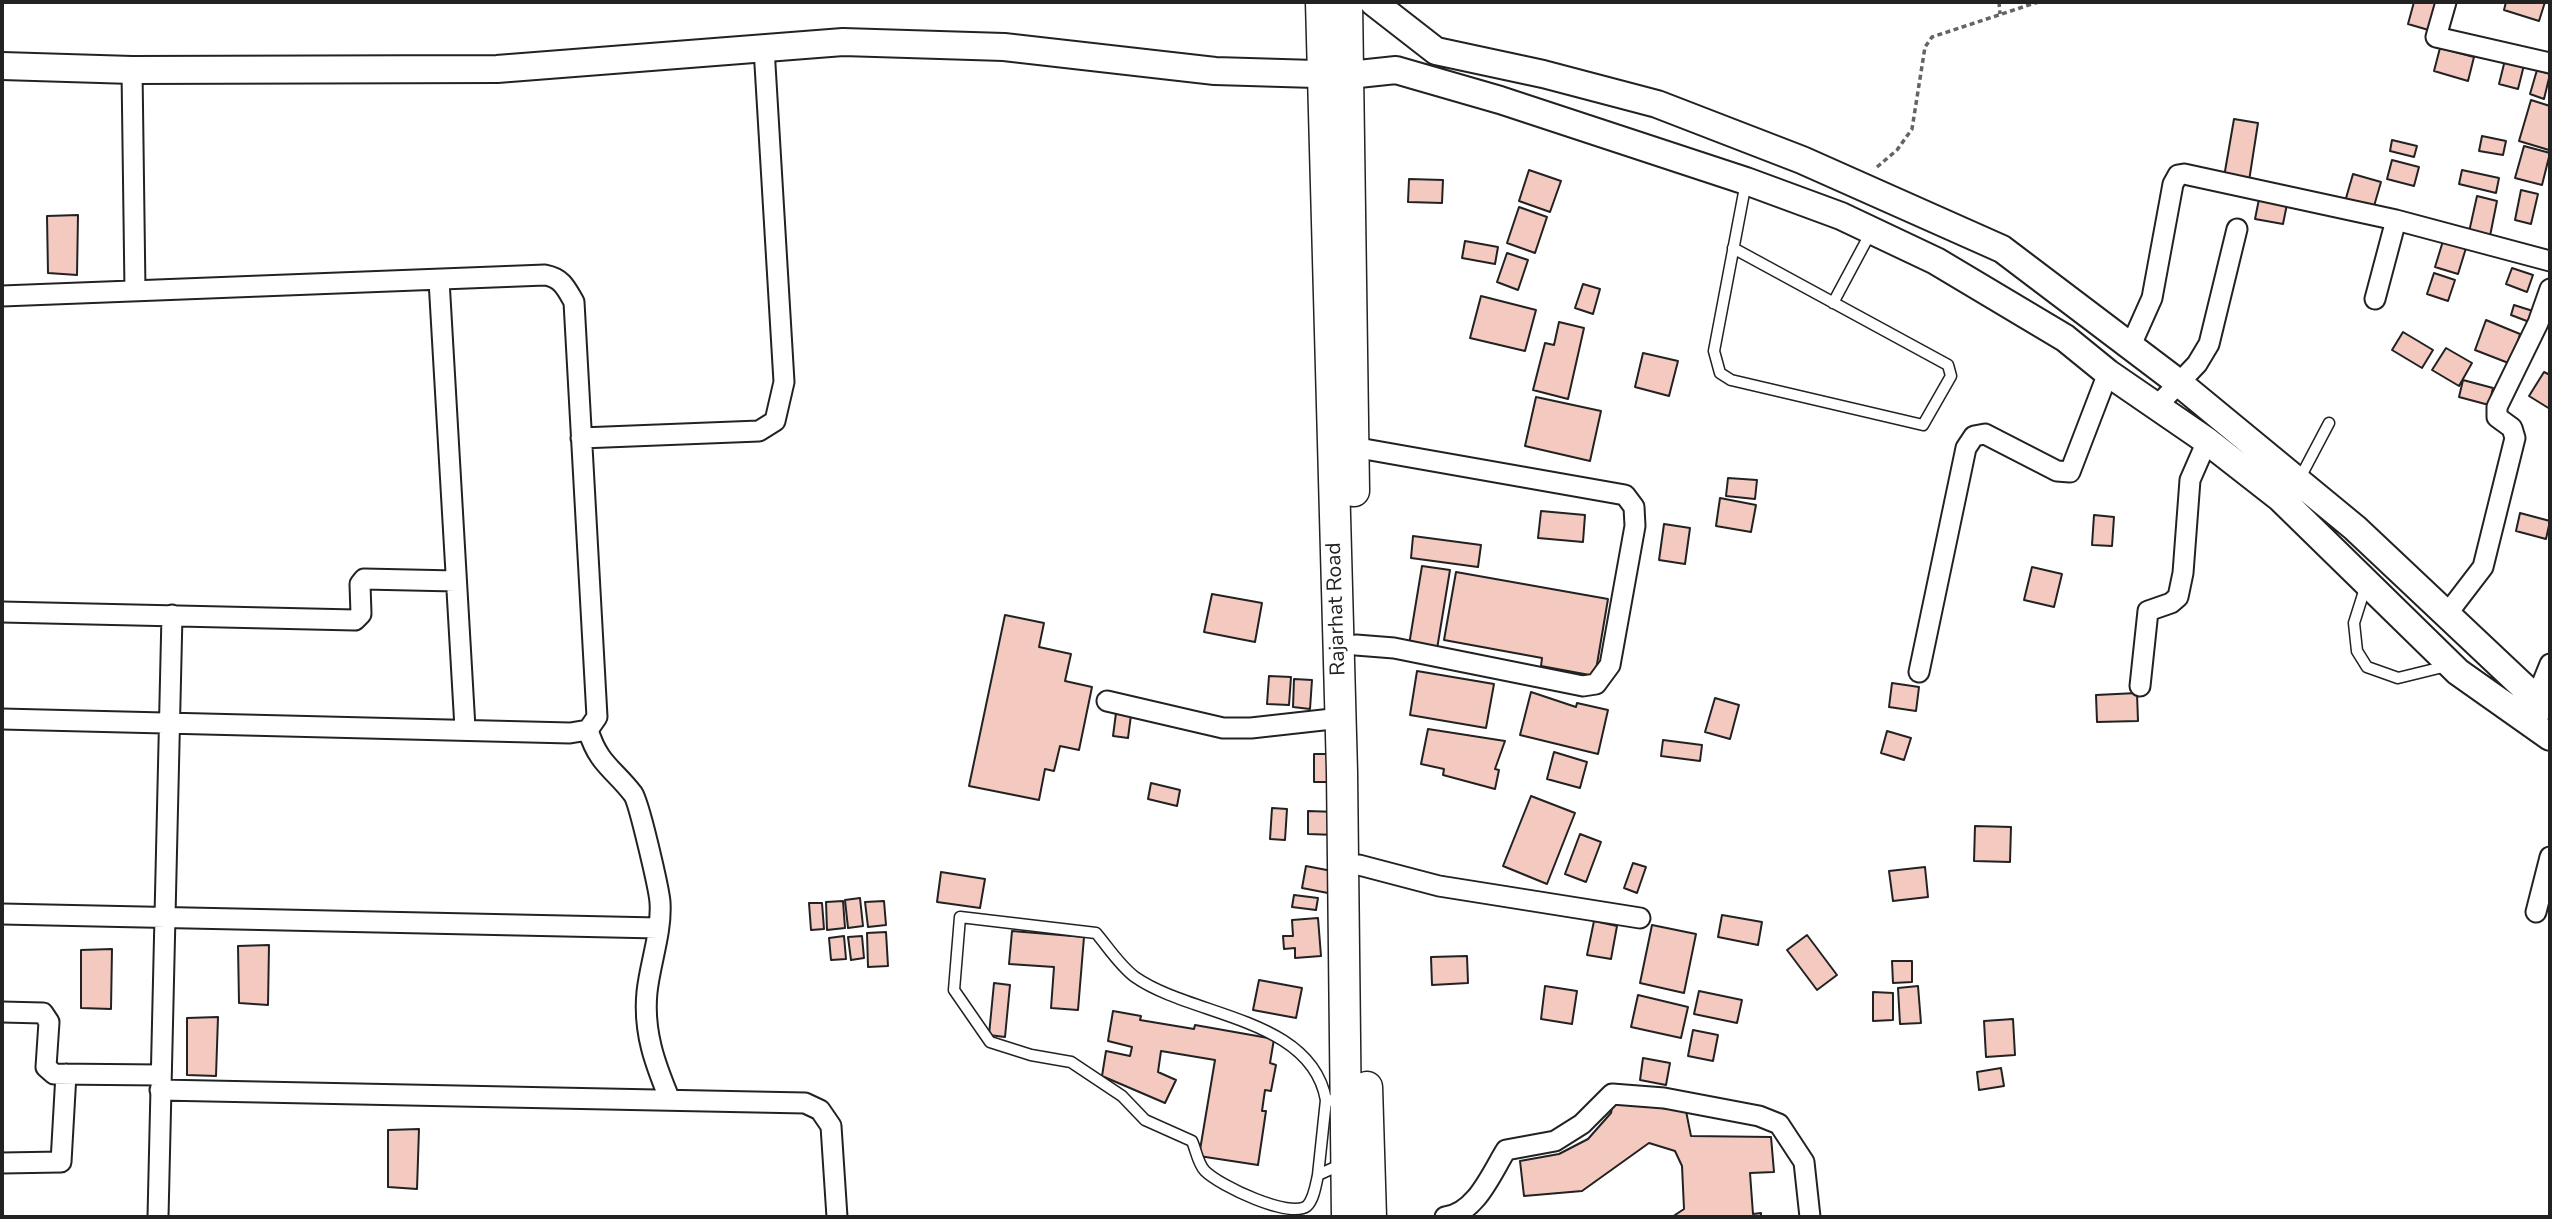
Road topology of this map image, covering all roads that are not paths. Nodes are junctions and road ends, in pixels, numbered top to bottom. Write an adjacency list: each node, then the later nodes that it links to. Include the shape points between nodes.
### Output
1 (1321, 2): 9 (main road, Rajarhat Road)
2 (1347, 2): 9 (main road, Rajarhat Road)
3 (1375, 2): 22 (main road, via 1436,51 1657,104 1857,184 2001,249)
4 (2446, 2): 6 (street, via 2436,37)
5 (764, 48): 8 (main road, via 497,69); 9 (main road, via 843,42 1004,47 1215,71); 27 (street, via 784,382 775,421 759,431)
6 (2550, 63)
7 (2, 66): 8 (main road)
8 (132, 70): 18 (street)
9 (1335, 74): 10 (main road, via 1396,71 1500,100); 29 (main road, Rajarhat Road); 44 (main road, Rajarhat Road)
10 (1746, 181): 13 (main road); 14 (lane)
11 (2396, 220): 15 (street); 20 (street); 22 (street, via 2254,187 2178,175 2152,298)
12 (2237, 229): 24 (street, via 2209,344)
13 (1872, 230): 21 (lane); 23 (main road, via 1936,261 2065,338)
14 (1733, 248): 21 (lane); 21 (lane, via 1714,352 1720,373 1731,380 1923,425 1951,376 1948,365)
15 (2550, 261)
16 (439, 280): 18 (street); 27 (street, via 545,275 564,284 574,302); 31 (street)
17 (2550, 289): 34 (street, via 2497,407 2497,417 2512,428 2515,438 2483,567)
18 (135, 291): 19 (street)
19 (2, 296)
20 (2375, 299)
21 (1833, 303)
22 (2131, 345): 24 (main road)
23 (2108, 373): 25 (main road); 40 (street, via 2070,472 2057,471 1985,435 1974,436 1966,447)
24 (2179, 383): 25 (street); 30 (main road)
25 (2157, 406): 28 (main road)
26 (2329, 423): 30 (lane)
27 (581, 438): 48 (street, via 597,717)
28 (2207, 441): 32 (main road, via 2280,498); 41 (street, via 2190,480 2178,597 2148,611)
29 (1353, 447): 37 (main road, Rajarhat Road); 37 (street, via 1625,495 1634,507 1635,526 1610,665 1596,684 1583,687 1394,648)
30 (2298, 481): 34 (main road, via 2355,527)
31 (456, 581): 35 (street, via 364,579 360,584 361,614 355,620); 47 (street)
32 (2367, 583): 39 (main road); 39 (lane, via 2354,623 2357,651 2367,667 2398,678)
33 (2, 612): 35 (street)
34 (2447, 614): 36 (main road)
35 (172, 615): 46 (street)
36 (2479, 644): 39 (main road); 42 (main road)
37 (1356, 645): 51 (main road, Rajarhat Road)
38 (2550, 664): 42 (street)
39 (2454, 668): 49 (main road)
40 (1919, 672)
41 (2140, 686)
42 (2539, 698)
43 (1107, 701): 44 (street, via 1223,728)
44 (1340, 718): 61 (main road, Rajarhat Road)
45 (2, 719): 46 (street)
46 (168, 722): 47 (street); 54 (street)
47 (465, 728): 48 (street)
48 (588, 730): 56 (street, via 595,753 634,795 642,812 660,902)
49 (2550, 737)
50 (2550, 857): 52 (street)
51 (1359, 865): 55 (street, via 1439,886); 68 (main road, Rajarhat Road)
52 (2536, 912)
53 (2, 914): 54 (street)
54 (164, 918): 56 (street); 59 (street)
55 (1640, 919)
56 (658, 928): 60 (street, via 646,1022 653,1059)
57 (2, 1012): 58 (street, via 47,1016 46,1067 54,1074)
58 (66, 1074): 59 (street); 63 (street, via 61,1162)
59 (161, 1082): 60 (street); 65 (street)
60 (670, 1100): 66 (street, via 805,1103 820,1110 831,1126)
61 (1337, 1101): 62 (main road, Rajarhat Road); 64 (lane); 64 (lane, via 1297,1050 1236,1018 1134,976 1096,933 960,917 954,990 990,1042 1071,1062 1122,1096 1145,1120 1192,1141 1202,1169 1219,1182 1279,1213 1299,1212 1307,1206)
62 (1346, 1162): 64 (lane); 67 (main road, Rajarhat Road)
63 (2, 1163)
64 (1318, 1175)
65 (158, 1217)
66 (837, 1217)
67 (1347, 1217)
68 (1371, 1217)
69 (1451, 1217): 70 (street, via 1477,1199 1506,1150 1555,1141 1612,1094 1664,1098 1779,1124 1804,1162)
70 (1811, 1217)

